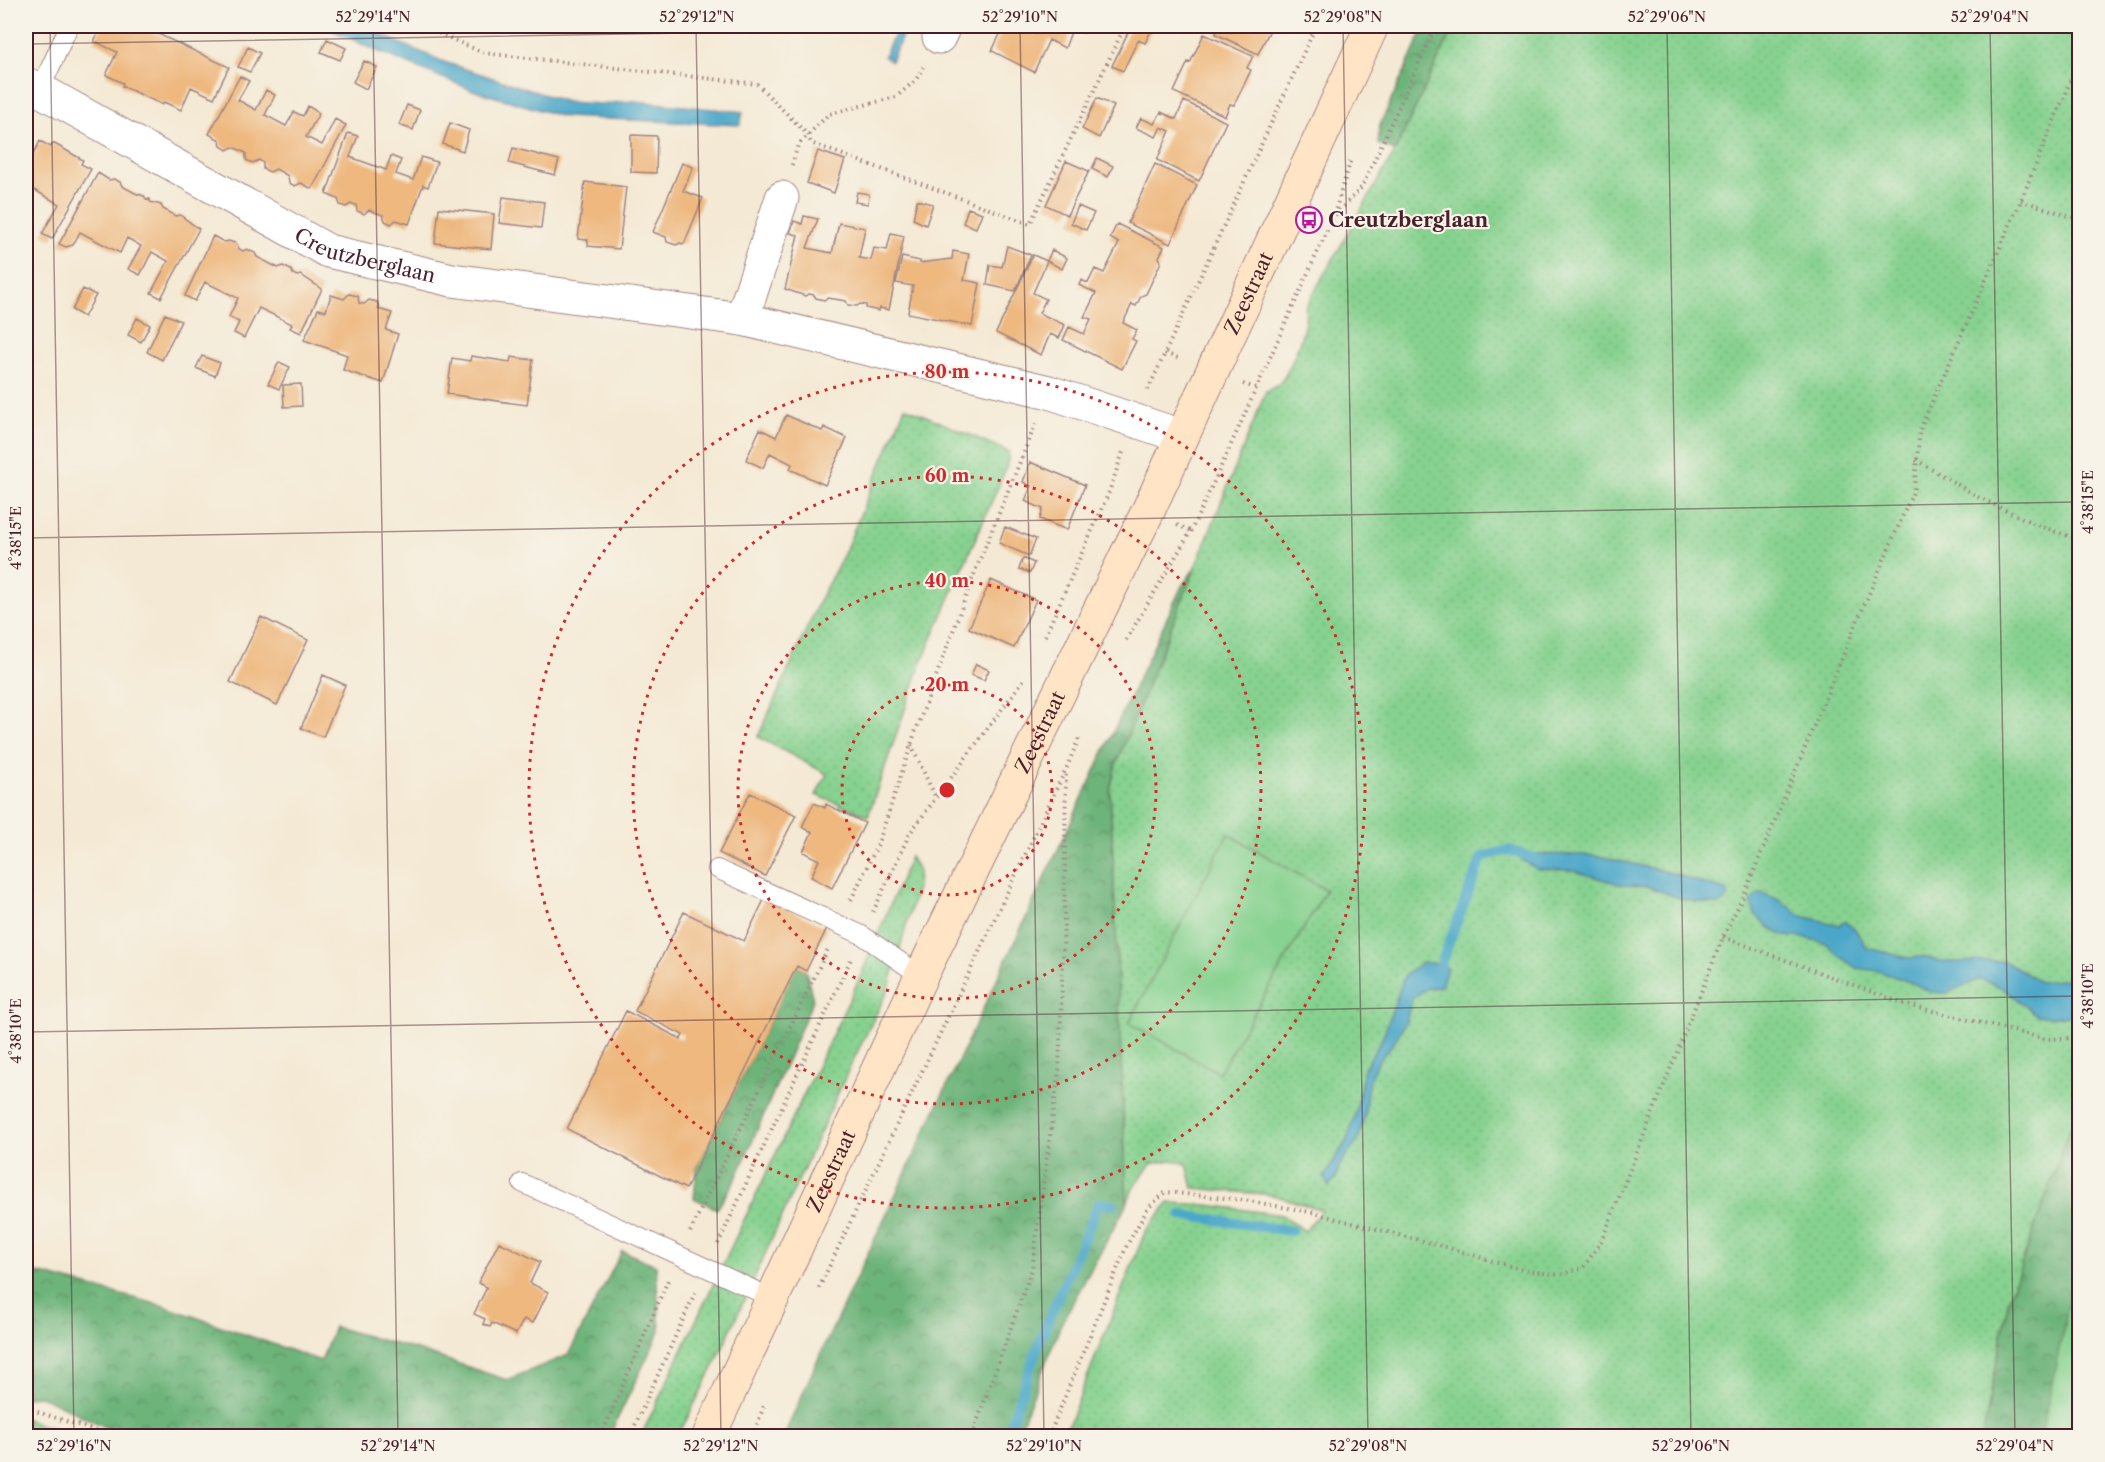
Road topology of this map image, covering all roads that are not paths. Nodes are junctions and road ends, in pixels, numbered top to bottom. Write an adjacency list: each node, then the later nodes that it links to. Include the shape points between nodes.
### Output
1 (69, 26): 3 (lane)
2 (1372, 26): 6 (main road, Zeestraat)
3 (33, 87): 5 (street, Creutzberglaan, via 328,251 452,280)
4 (782, 198): 5 (street)
5 (742, 319): 6 (street, Creutzberglaan, via 1049,392)
6 (1181, 436): 8 (main road, Zeestraat)
7 (717, 868): 8 (lane, via 862,935)
8 (921, 976): 10 (main road, Zeestraat)
9 (522, 1182): 10 (lane)
10 (774, 1299): 11 (main road, Zeestraat)
11 (709, 1437)

